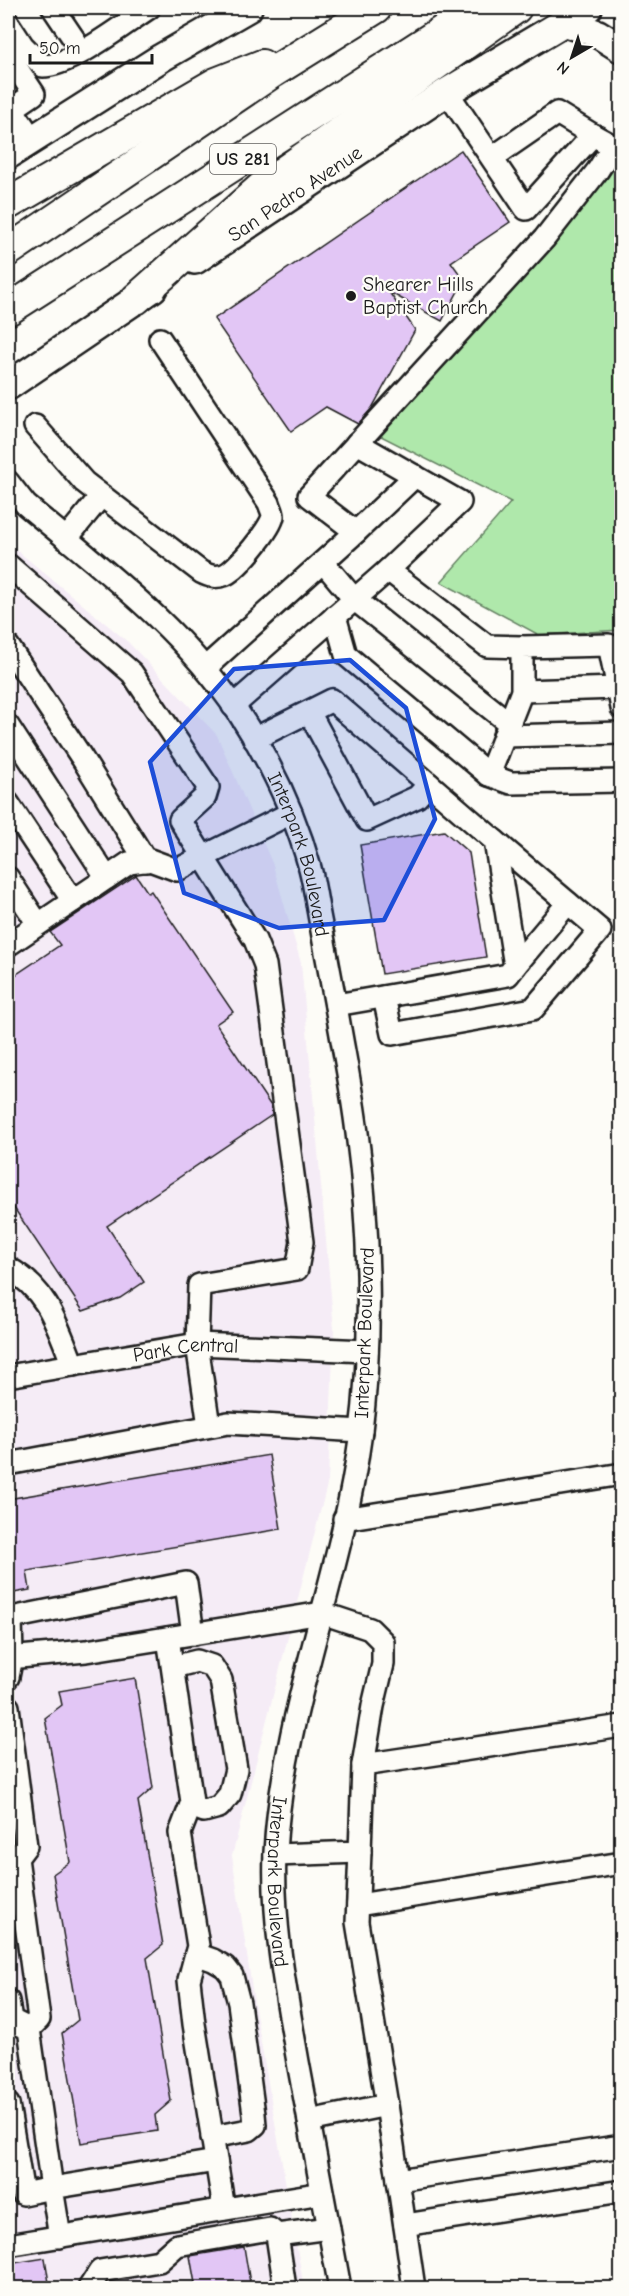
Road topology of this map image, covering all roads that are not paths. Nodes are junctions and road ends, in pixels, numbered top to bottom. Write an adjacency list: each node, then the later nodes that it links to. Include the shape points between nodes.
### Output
1 (52, 8): 12 (street)
2 (149, 8): 12 (street)
3 (248, 8): 17 (main road)
4 (376, 8): 10 (highway, US 281)
5 (478, 8): 23 (highway, US 281)
6 (516, 8): 22 (highway, via 262,187)
7 (588, 8): 8 (main road, San Pedro Avenue)
8 (562, 22): 11 (main road, via 598,34); 14 (main road, San Pedro Avenue)
9 (8, 23): 12 (street, via 43,66 55,66)
10 (328, 37): 20 (highway, via 216,83); 21 (highway, US 281)
11 (621, 49)
12 (82, 51)
13 (8, 55): 15 (street, via 34,94)
14 (447, 92): 19 (street); 22 (main road, San Pedro Avenue)
15 (9, 108): 17 (street)
16 (593, 135): 19 (street, via 556,113); 19 (street, via 526,209); 27 (street, via 613,146 598,170 544,239)
17 (33, 139): 18 (main road)
18 (8, 155)
19 (492, 158)
20 (8, 204)
21 (8, 251)
22 (136, 299): 25 (main road, San Pedro Avenue)
23 (8, 310)
24 (160, 339): 30 (street, via 269,502 273,514 270,525 233,570 212,577)
25 (8, 386)
26 (35, 426): 30 (street)
27 (357, 443): 28 (street); 31 (street, via 309,496)
28 (415, 476): 31 (street); 35 (street, via 460,502)
29 (8, 482): 32 (street, Interpark Boulevard, via 26,505)
30 (101, 496): 32 (street)
31 (356, 532): 33 (street)
32 (66, 539): 40 (street, Interpark Boulevard, via 163,621)
33 (323, 562): 36 (street); 40 (street)
34 (8, 565): 55 (street, via 132,673 208,787 206,797 180,820)
35 (388, 570): 36 (street); 39 (street, via 487,646)
36 (354, 599): 37 (street); 46 (street)
37 (335, 616): 43 (street); 49 (street, via 345,656)
38 (8, 646): 56 (street)
39 (522, 647): 41 (street); 42 (street, via 609,645)
40 (205, 668): 43 (street, Interpark Boulevard)
41 (522, 691): 42 (street); 46 (street)
42 (620, 698)
43 (233, 706): 48 (street, Interpark Boulevard)
44 (309, 712): 48 (street); 51 (street, via 332,700); 51 (street, via 367,820 417,797)
45 (8, 726): 58 (street)
46 (506, 730): 47 (street); 49 (street)
47 (621, 733)
48 (254, 740): 53 (street, Interpark Boulevard)
49 (489, 775): 50 (street, via 511,783)
50 (621, 781)
51 (429, 784): 54 (street)
52 (8, 803): 59 (street)
53 (291, 813): 55 (street); 65 (street, Interpark Boulevard, via 310,869)
54 (495, 841): 60 (street); 63 (street)
55 (203, 855): 56 (street, via 177,870); 67 (street, via 255,940 265,964 302,1242 297,1269 199,1285)
56 (146, 861): 58 (street, via 129,863)
57 (8, 878): 61 (street)
58 (107, 878): 59 (street)
59 (73, 901): 61 (street)
60 (568, 903): 63 (street); 64 (street, via 600,930 533,1009 392,1034)
61 (38, 924): 62 (street)
62 (8, 945)
63 (515, 966): 64 (street, via 508,975)
64 (384, 997): 65 (street)
65 (336, 1005): 68 (street, Interpark Boulevard, via 363,1191 368,1249)
66 (8, 1268): 69 (street, via 23,1276 52,1310)
67 (197, 1344): 68 (street, Park Central); 69 (street, Park Central); 71 (street)
68 (367, 1352): 72 (street, Interpark Boulevard)
69 (74, 1365): 70 (street, Park Central)
70 (8, 1376)
71 (209, 1426): 72 (street, via 228,1423); 73 (street)
72 (361, 1431): 75 (street, Interpark Boulevard)
73 (8, 1464)
74 (621, 1474): 75 (street)
75 (344, 1519): 76 (street, Interpark Boulevard)
76 (322, 1613): 78 (street); 84 (street, via 370,1629 383,1642 383,1664); 88 (street, Interpark Boulevard, via 289,1748)
77 (9, 1616): 78 (street, via 186,1583); 80 (street)
78 (192, 1634): 79 (street)
79 (168, 1638): 80 (street); 81 (street)
80 (9, 1664)
81 (172, 1667): 85 (street); 85 (street, via 197,1661 212,1666 221,1680 236,1769 230,1794 219,1807 204,1811)
82 (8, 1707): 87 (street, via 26,1846)
83 (621, 1726): 84 (street)
84 (363, 1765): 86 (street)
85 (191, 1806): 91 (street, via 180,1833 198,1946)
86 (360, 1852): 88 (street); 90 (street)
87 (12, 1855): 92 (street, via 39,2019)
88 (275, 1855): 95 (street, Interpark Boulevard, via 277,1921 285,1986)
89 (621, 1863): 90 (street)
90 (358, 1905): 94 (street, via 357,1922)
91 (196, 1954): 96 (street, via 189,1980); 96 (street, via 219,1963 232,1976 255,2125 249,2130)
92 (14, 2019): 100 (street)
93 (8, 2104): 100 (street, via 23,2194)
94 (387, 2105): 95 (street); 99 (street)
95 (309, 2121): 102 (street, Interpark Boulevard)
96 (212, 2137): 98 (street)
97 (621, 2146): 99 (street)
98 (216, 2161): 100 (street); 103 (street)
99 (398, 2180): 104 (street)
100 (52, 2188): 107 (street)
101 (621, 2191): 104 (street)
102 (322, 2193): 103 (street); 105 (street, Interpark Boulevard)
103 (224, 2209): 107 (street)
104 (405, 2225): 112 (street)
105 (329, 2228): 106 (street); 111 (street, Interpark Boulevard)
106 (277, 2235): 109 (street, via 270,2229 177,2245 159,2261 100,2271); 110 (street)
107 (60, 2237): 108 (street)
108 (8, 2245)
109 (89, 2289)
110 (285, 2289)
111 (340, 2289)
112 (414, 2289)

